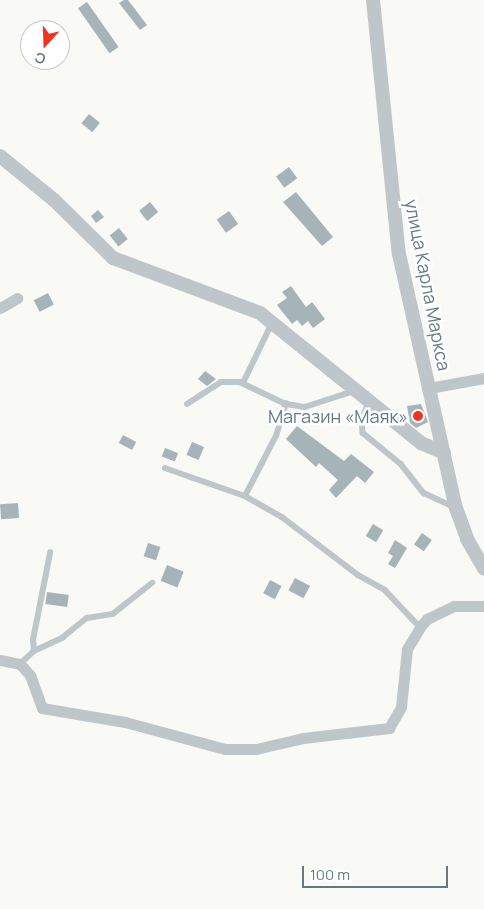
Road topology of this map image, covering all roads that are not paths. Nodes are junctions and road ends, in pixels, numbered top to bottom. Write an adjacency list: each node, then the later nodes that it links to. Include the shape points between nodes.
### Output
1 (373, 0): 8 (street, улица Карла Маркса, via 399,254)
2 (0, 156): 5 (street, via 54,200 113,258 260,313)
3 (17, 298): 4 (street)
4 (0, 308)
5 (272, 323): 7 (lane); 9 (street)
6 (484, 378): 8 (street)
7 (243, 383): 11 (lane, via 221,382); 12 (lane)
8 (430, 388): 13 (street, улица Карла Маркса)
9 (356, 391): 10 (street); 12 (lane, via 306,407)
10 (369, 401): 13 (street, via 421,443); 16 (lane, via 362,421 363,433 401,464 424,493)
11 (187, 404)
12 (286, 404): 15 (lane, via 276,436)
13 (444, 453): 16 (street, улица Карла Маркса)
14 (165, 468): 15 (lane)
15 (245, 496): 21 (lane, via 326,548 358,575 385,590)
16 (456, 508): 18 (street, улица Карла Маркса, via 467,539)
17 (50, 553): 22 (lane, via 33,640)
18 (484, 568)
19 (152, 583): 22 (lane, via 113,614 88,618 62,638)
20 (484, 606): 21 (street, via 454,606 427,619)
21 (420, 627): 24 (street, via 408,649 401,707 389,728 303,738 256,749 225,750 125,722 42,708 30,675)
22 (34, 651): 24 (lane)
23 (0, 660): 24 (street)
24 (20, 664)

